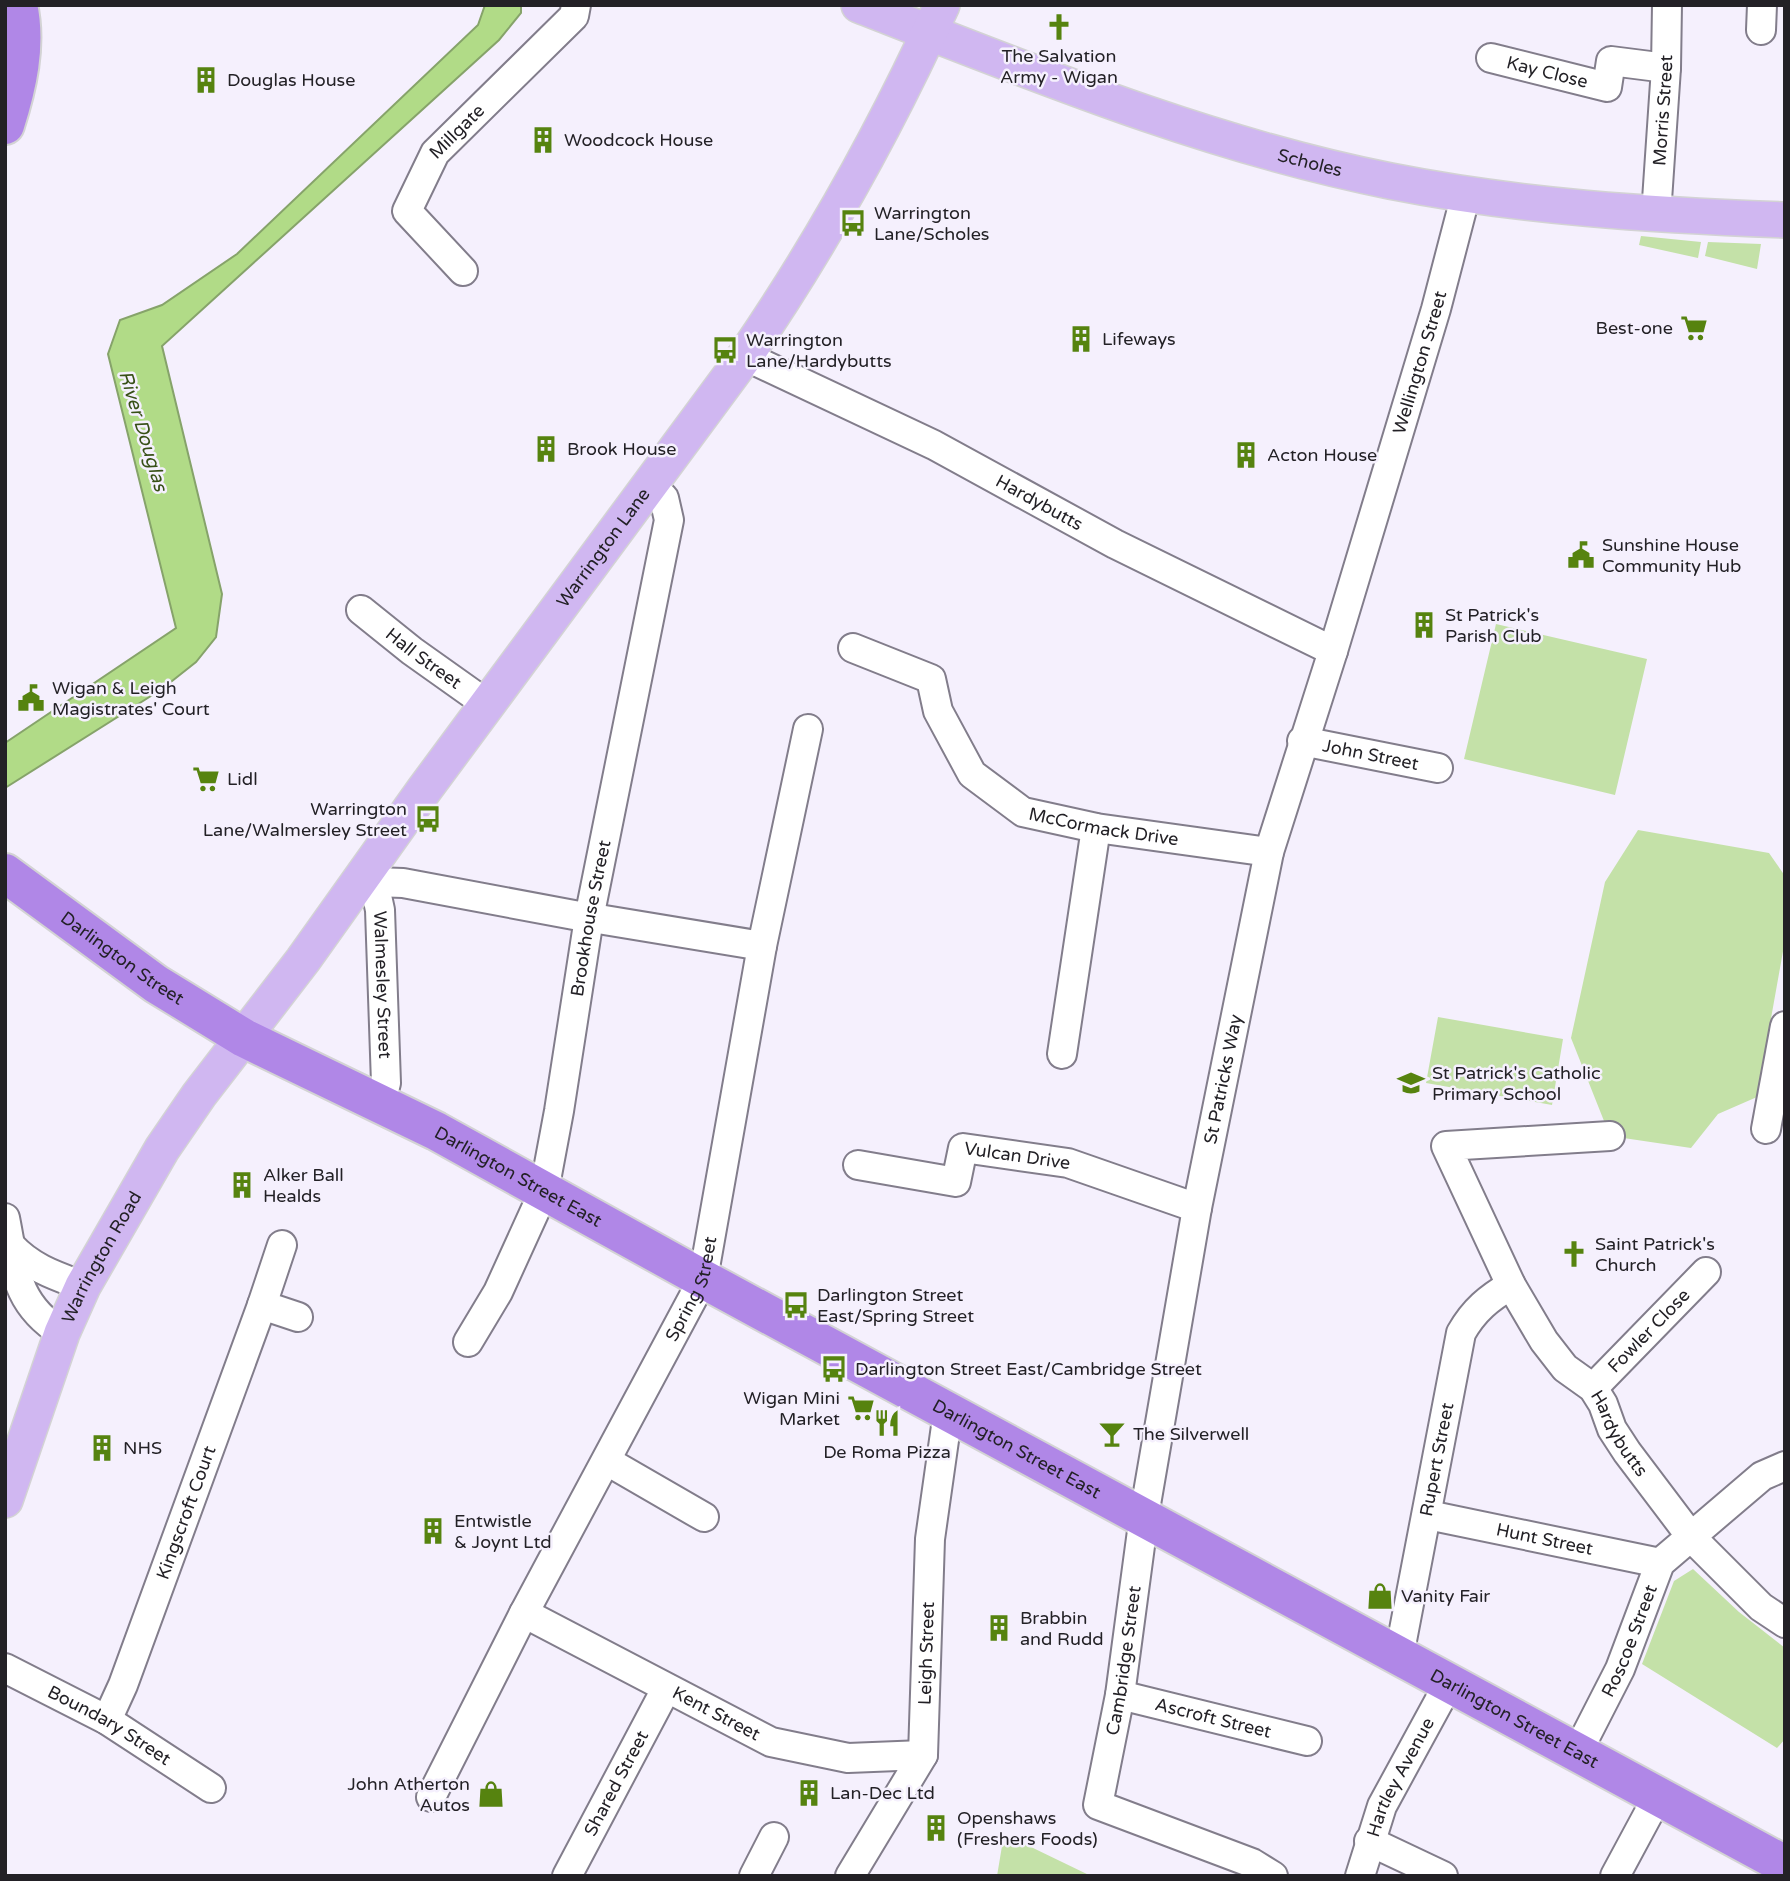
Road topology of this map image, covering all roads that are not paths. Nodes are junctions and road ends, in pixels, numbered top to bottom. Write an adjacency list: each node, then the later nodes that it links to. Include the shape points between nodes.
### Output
1 (18, 5): 8 (highway, via 20,55)
2 (576, 5): 12 (street, Millgate, via 574,16 435,153 407,211)
3 (859, 5): 5 (main road, Scholes)
4 (1667, 5): 7 (street, Morris Street)
5 (935, 20): 9 (main road, Scholes, via 1161,118 1275,154); 13 (main road, Warrington Lane, via 842,200)
6 (1491, 58): 7 (street, Kay Close, via 1607,87 1611,61)
7 (1666, 68): 10 (street, Morris Street)
8 (5, 125)
9 (1466, 194): 10 (main road, Scholes); 17 (street, Wellington Street)
10 (1656, 215): 11 (main road, Scholes)
11 (1785, 220)
12 (463, 271)
13 (745, 356): 14 (main road, Warrington Lane); 17 (street, Hardybutts, via 934,445 1115,544)
14 (650, 485): 18 (main road, Warrington Lane); 26 (street, Brookhouse Street, via 664,498 668,520)
15 (361, 610): 18 (street, Hall Street)
16 (853, 648): 22 (street, McCormack Drive, via 931,679 938,710 972,774 1023,812)
17 (1333, 651): 20 (street, St Patricks Way)
18 (488, 705): 25 (main road, Warrington Lane)
19 (808, 729): 27 (street, Spring Street)
20 (1302, 741): 21 (street, John Street); 23 (street, St Patricks Way)
21 (1438, 768)
22 (1096, 828): 23 (street, McCormack Drive); 30 (street)
23 (1269, 852): 37 (street, St Patricks Way)
24 (5, 873): 29 (highway, Darlington Street, via 156,984)
25 (370, 877): 26 (street); 29 (main road, Warrington Lane); 32 (street, Walmesley Street, via 380,910 386,1070)
26 (589, 918): 27 (street); 36 (street, Brookhouse Street)
27 (762, 946): 42 (street, Spring Street)
28 (1785, 1027): 31 (street)
29 (244, 1038): 32 (highway, Darlington Street East); 44 (main road, Warrington Road, via 162,1149)
30 (1062, 1054)
31 (1779, 1096): 33 (street)
32 (381, 1102): 36 (highway, Darlington Street East)
33 (1766, 1129)
34 (1609, 1136): 43 (street, Hardybutts, via 1446,1146)
35 (858, 1165): 37 (street, Vulcan Drive, via 956,1182 963,1148 1068,1163)
36 (544, 1192): 42 (highway, Darlington Street East); 48 (street, Brookhouse Street, via 498,1292)
37 (1197, 1208): 55 (street, St Patricks Way)
38 (5, 1218): 40 (street)
39 (282, 1245): 45 (street, Kingscroft Court)
40 (8, 1247): 44 (street, via 37,1268); 47 (street, via 25,1298 35,1313)
41 (1706, 1272): 49 (street, Fowler Close)
42 (703, 1279): 50 (highway, Darlington Street East); 51 (street, Spring Street)
43 (1511, 1285): 49 (street, Hardybutts, via 1557,1358); 54 (street, Rupert Street, via 1482,1304 1461,1333)
44 (83, 1286): 47 (main road, Warrington Road)
45 (262, 1305): 46 (street); 66 (street, Kingscroft Court)
46 (298, 1317)
47 (62, 1333): 53 (main road, Warrington Road)
48 (468, 1342)
49 (1593, 1388): 57 (street, Hardybutts, via 1627,1452)
50 (948, 1412): 55 (highway, Darlington Street East); 69 (street, Leigh Street, via 930,1539)
51 (607, 1461): 56 (street); 59 (street, Spring Street)
52 (1785, 1466): 57 (street, Roscoe Street, via 1762,1476)
53 (5, 1500)
54 (1428, 1515): 58 (street, Hunt Street); 61 (street, Rupert Street)
55 (1144, 1516): 61 (highway, Darlington Street East); 65 (street, Cambridge Street)
56 (704, 1517)
57 (1692, 1538): 58 (street, Roscoe Street); 60 (street, Hardybutts, via 1761,1607)
58 (1660, 1563): 68 (street, Roscoe Street, via 1619,1669)
59 (524, 1613): 64 (street, Kent Street); 72 (street, Spring Street)
60 (1785, 1623)
61 (1399, 1656): 63 (highway, Darlington Street East)
62 (5, 1668): 66 (street, Boundary Street)
63 (1449, 1683): 68 (highway, Darlington Street East); 74 (street, Hartley Avenue, via 1382,1806)
64 (666, 1689): 69 (street, Kent Street, via 771,1742 848,1758); 76 (street, Shared Street)
65 (1120, 1696): 67 (street, Ascroft Street); 79 (street, Cambridge Street, via 1098,1805 1252,1863)
66 (107, 1720): 70 (street, Boundary Street)
67 (1307, 1741)
68 (1577, 1753): 71 (highway, Darlington Street East)
69 (923, 1755): 78 (street, Leigh Street)
70 (211, 1788)
71 (1658, 1796): 75 (highway, Darlington Street East); 82 (street)
72 (431, 1797)
73 (774, 1838): 77 (street)
74 (1369, 1842): 80 (street, Hartley Avenue); 81 (street)
75 (1785, 1865)
76 (567, 1876)
77 (754, 1876)
78 (850, 1876)
79 (1273, 1876)
80 (1360, 1876)
81 (1443, 1876)
82 (1615, 1876)

